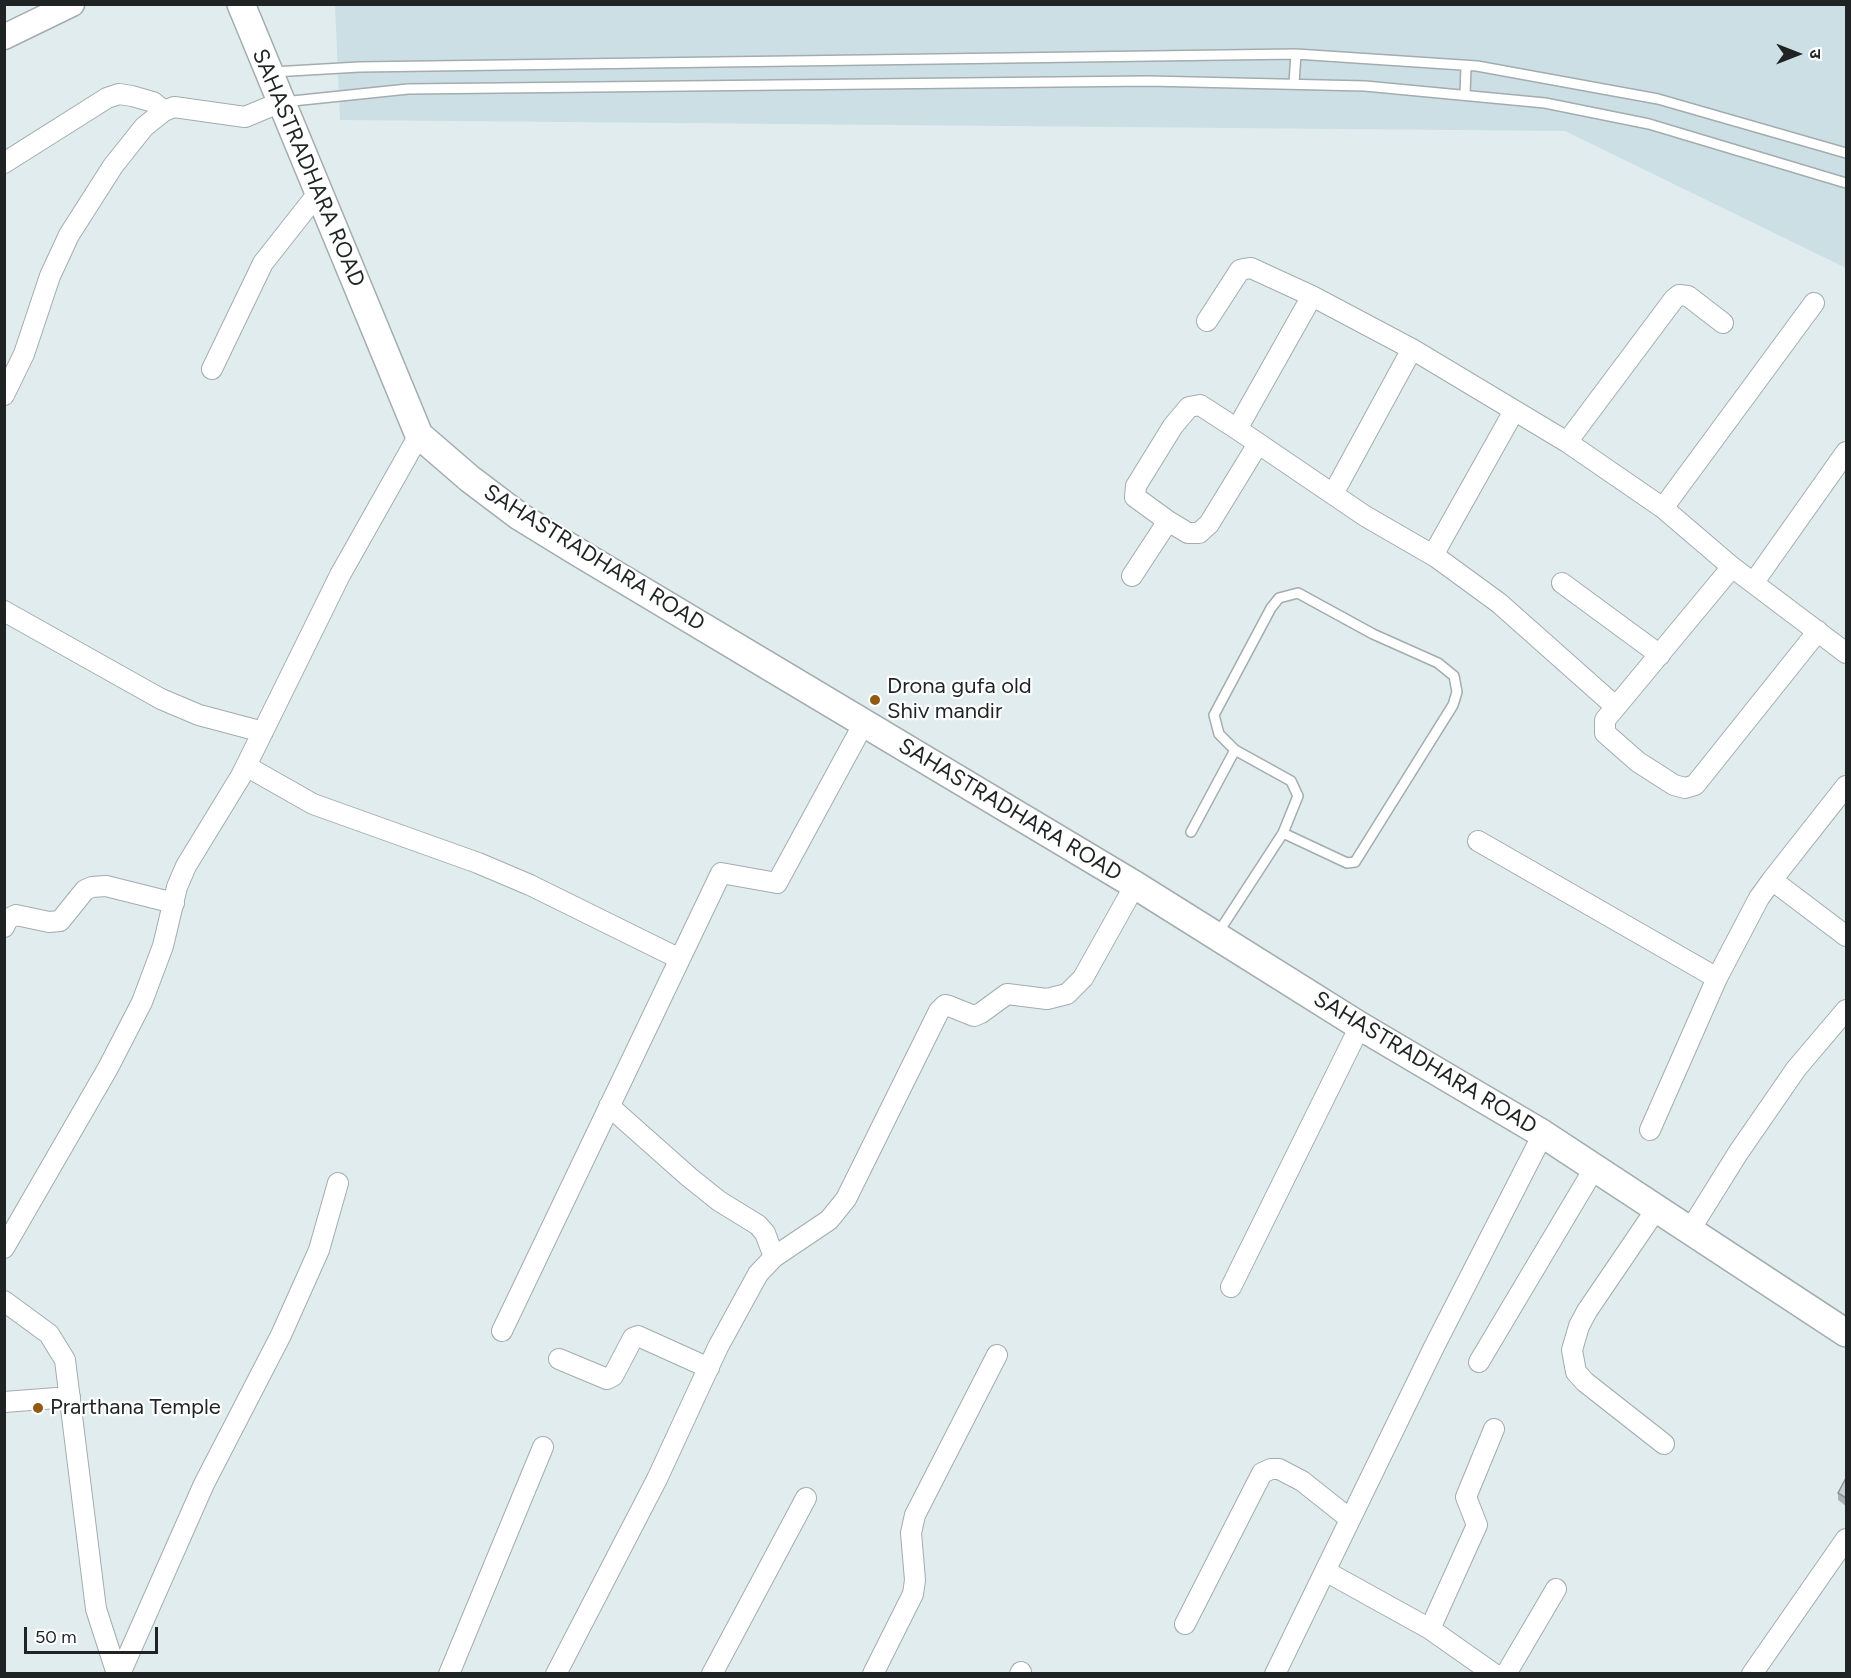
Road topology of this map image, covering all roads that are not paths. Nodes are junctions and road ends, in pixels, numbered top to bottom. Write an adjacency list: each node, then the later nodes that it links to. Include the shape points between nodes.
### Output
1 (72, 4): 3 (street)
2 (241, 4): 6 (main road, SAHASTRADHARA ROAD)
3 (4, 37)
4 (1296, 54): 5 (lane); 6 (lane, via 359,67); 7 (lane)
5 (1466, 66): 8 (lane); 11 (lane, via 1659,99)
6 (268, 72): 9 (main road, SAHASTRADHARA ROAD)
7 (1294, 83): 8 (lane); 9 (lane, via 1137,81 408,89)
8 (1465, 95): 13 (lane, via 1545,104 1649,124)
9 (281, 102): 10 (street, via 245,117 181,106); 14 (main road, SAHASTRADHARA ROAD)
10 (164, 111): 12 (street, via 153,102 119,94); 21 (street, via 144,127 83,209 59,252 24,354)
11 (1846, 153)
12 (4, 163)
13 (1846, 183)
14 (319, 192): 20 (street, via 263,263); 24 (main road, SAHASTRADHARA ROAD)
15 (1312, 296): 17 (street, via 1251,268 1244,269); 19 (street); 23 (street)
16 (1814, 303): 29 (street)
17 (1207, 321)
18 (1723, 323): 25 (street, via 1688,296 1674,299)
19 (1412, 349): 22 (street); 28 (street)
20 (212, 369)
21 (4, 395)
22 (1514, 411): 25 (street); 31 (street)
23 (1237, 429): 26 (street); 30 (street, via 1196,405 1189,406 1173,426 1135,492 1137,501)
24 (420, 435): 41 (main road, SAHASTRADHARA ROAD, via 519,516); 42 (street, via 340,575)
25 (1567, 442): 29 (street)
26 (1258, 444): 28 (street); 30 (street, via 1205,530 1188,533)
27 (1846, 452): 34 (street)
28 (1333, 494): 31 (street)
29 (1663, 508): 32 (street)
30 (1168, 521): 33 (street)
31 (1436, 556): 40 (street, via 1504,608)
32 (1732, 567): 34 (street); 39 (street)
33 (1132, 576)
34 (1754, 582): 37 (street)
35 (1562, 583): 39 (street)
36 (4, 611): 42 (street, via 161,699 199,715)
37 (1818, 631): 38 (street); 40 (street, via 1702,779 1690,787 1662,778 1605,733 1605,720)
38 (1844, 646)
39 (1660, 655): 40 (street)
40 (1615, 706)
41 (864, 723): 50 (main road, SAHASTRADHARA ROAD); 55 (street, via 777,883 721,873)
42 (263, 732): 44 (street)
43 (1235, 750): 46 (lane); 47 (lane, via 1295,786 1297,803); 47 (lane, via 1219,734 1214,715 1271,608 1287,594 1305,596 1373,634 1438,663 1454,676 1456,699 1360,858 1347,863)
44 (246, 766): 51 (street, via 186,866); 55 (street, via 313,804 499,872)
45 (1846, 786): 49 (street)
46 (1191, 832)
47 (1283, 833): 53 (lane)
48 (1478, 841): 56 (street)
49 (1772, 880): 54 (street); 56 (street)
50 (1135, 885): 53 (main road, SAHASTRADHARA ROAD); 67 (street, via 1079,984 1067,994 1047,999 1007,994 974,1016 952,1006 942,1007 846,1199 820,1227)
51 (174, 903): 52 (street, via 106,886 92,887 85,890 60,921 16,915); 66 (street, via 152,978 124,1039)
52 (4, 927)
53 (1217, 935): 58 (main road, SAHASTRADHARA ROAD)
54 (1846, 936)
55 (680, 958): 59 (street)
56 (1717, 978): 60 (street)
57 (1846, 1011): 65 (street, via 1796,1069)
58 (1360, 1026): 61 (main road, SAHASTRADHARA ROAD); 68 (street)
59 (609, 1106): 67 (street, via 689,1178 758,1225); 70 (street)
60 (1650, 1130)
61 (1544, 1134): 62 (main road, SAHASTRADHARA ROAD); 82 (street)
62 (1595, 1167): 64 (main road, SAHASTRADHARA ROAD); 74 (street)
63 (338, 1183): 88 (street, via 314,1261 204,1484)
64 (1657, 1208): 65 (main road, SAHASTRADHARA ROAD); 79 (street, via 1587,1311 1572,1350 1576,1372 1585,1382)
65 (1690, 1230): 71 (main road, SAHASTRADHARA ROAD)
66 (4, 1248)
67 (774, 1257): 75 (street, via 758,1274)
68 (1231, 1287)
69 (4, 1301): 76 (street, via 57,1343 65,1360)
70 (502, 1330)
71 (1846, 1333)
72 (997, 1355): 92 (street, via 919,1504 910,1533 913,1594)
73 (559, 1359): 75 (street, via 607,1380 638,1336)
74 (1479, 1362)
75 (709, 1368): 90 (street, via 657,1479)
76 (70, 1397): 77 (street); 88 (street, via 96,1609)
77 (4, 1402)
78 (1494, 1430): 87 (street, via 1466,1497 1477,1525)
79 (1664, 1444)
80 (543, 1447): 89 (street)
81 (806, 1498): 91 (street)
82 (1350, 1519): 84 (street); 86 (street, via 1302,1480 1279,1470 1262,1473)
83 (1846, 1539): 96 (street)
84 (1327, 1572): 87 (street); 93 (street)
85 (1556, 1589): 95 (street)
86 (1185, 1624)
87 (1430, 1629): 94 (street)
88 (118, 1674)
89 (449, 1674)
90 (556, 1674)
91 (712, 1674)
92 (873, 1674)
93 (1275, 1674)
94 (1494, 1674)
95 (1506, 1674)
96 (1752, 1674)

